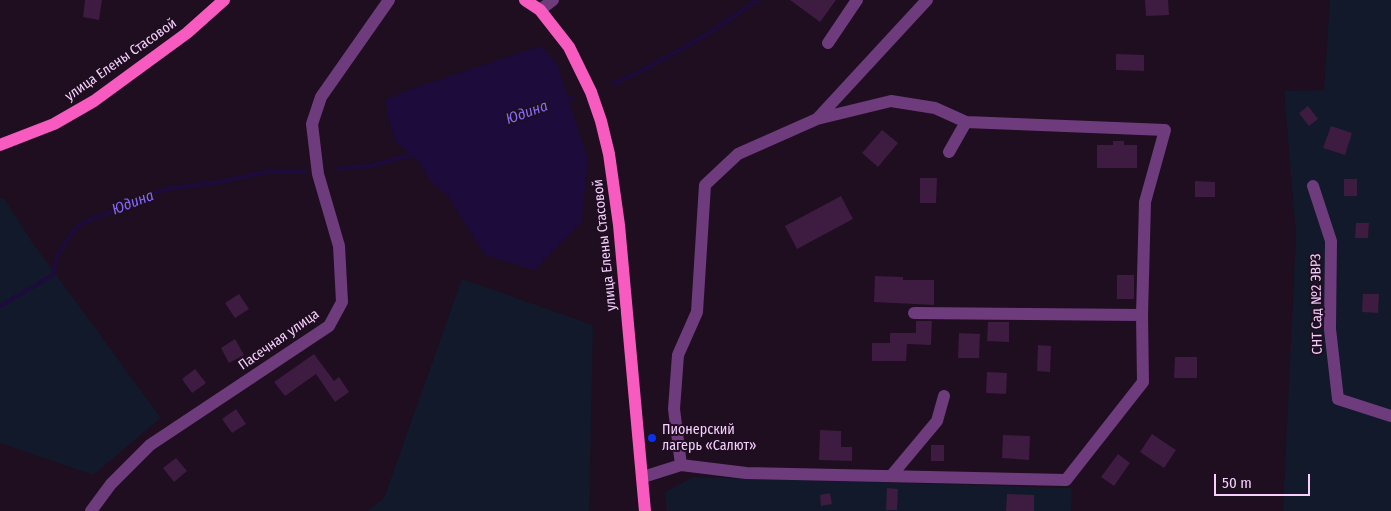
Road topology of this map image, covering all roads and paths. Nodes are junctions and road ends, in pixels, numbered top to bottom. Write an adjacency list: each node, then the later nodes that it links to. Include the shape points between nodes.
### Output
1 (224, 0): 11 (main road, улица Елены Стасовой, via 187,33 94,101 54,124)
2 (389, 0): 21 (street, Пасечная улица, via 321,97 312,124 318,174 339,246 342,302 329,326 150,445 111,484)
3 (525, 0): 7 (main road, улица Елены Стасовой)
4 (552, 0): 7 (street)
5 (857, 0): 8 (street)
6 (927, 0): 9 (street)
7 (540, 10): 20 (main road, улица Елены Стасовой, via 569,47 591,92 609,154 619,225)
8 (828, 43)
9 (817, 119): 10 (street, via 890,101 935,108); 18 (street, via 738,154 705,184 698,312 678,355 674,409)
10 (966, 122): 12 (street); 15 (street, via 1165,130 1145,202)
11 (0, 145)
12 (949, 152)
13 (1313, 186): 17 (street, СНТ Сад №2 ЭВРЗ, via 1331,240 1330,329 1338,399)
14 (914, 312): 15 (street)
15 (1142, 315): 19 (street, via 1143,382 1066,480)
16 (944, 396): 19 (street, via 937,421)
17 (1391, 416)
18 (681, 465): 19 (street, via 746,473); 20 (street)
19 (891, 476)
20 (643, 477): 22 (main road, улица Елены Стасовой)
21 (91, 511)
22 (645, 511)

